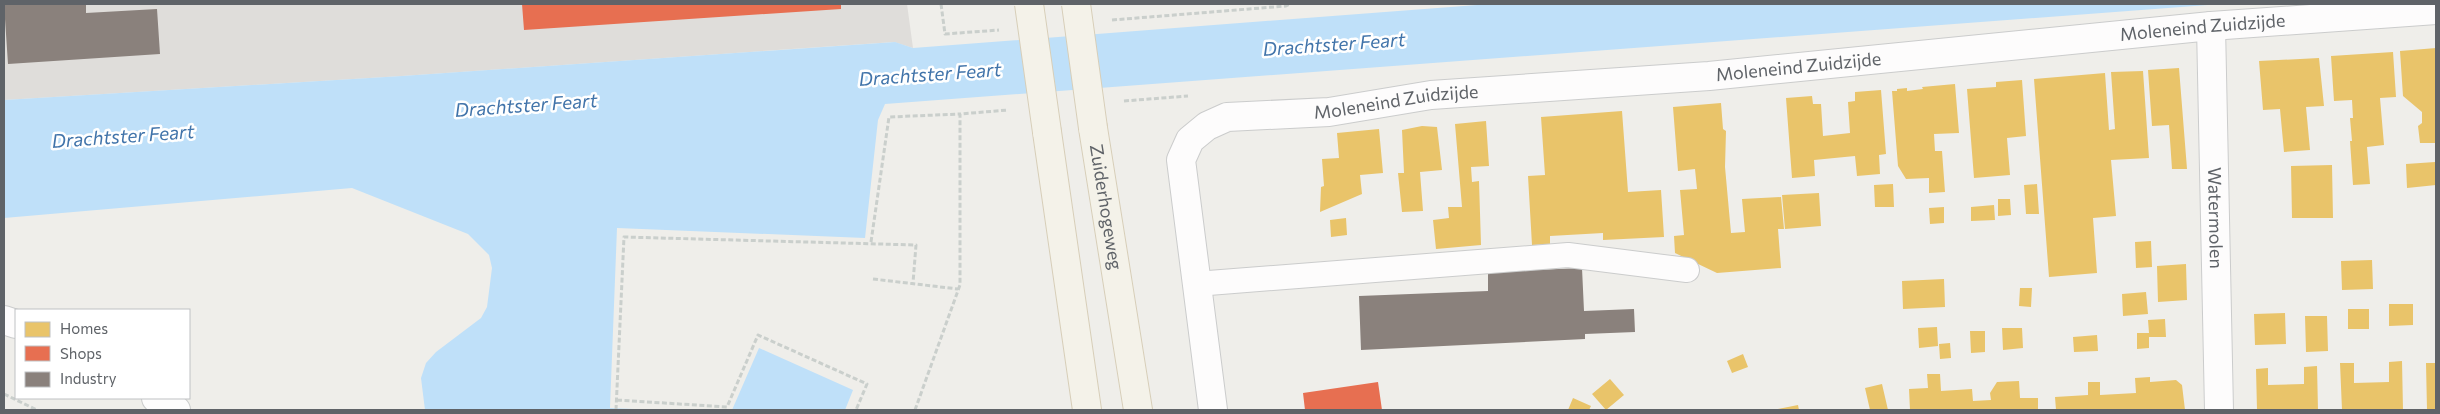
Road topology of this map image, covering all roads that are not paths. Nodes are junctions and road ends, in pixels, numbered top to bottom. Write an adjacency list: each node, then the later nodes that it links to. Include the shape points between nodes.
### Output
1 (1029, 4): 9 (main road, bridge)
2 (1076, 4): 10 (main road, Zuiderhogeweg, bridge)
3 (2436, 10): 4 (street, Moleneind Zuidzijde)
4 (2211, 26): 6 (street, Moleneind Zuidzijde, via 1709,76 1431,95 1329,112 1227,117 1207,126 1190,140 1181,160); 12 (street, Watermolen)
5 (1687, 270): 6 (lane, via 1568,255)
6 (1196, 284): 11 (street)
7 (158, 399): 8 (street)
8 (176, 410)
9 (1087, 410)
10 (1138, 410)
11 (1213, 410)
12 (2219, 410)

